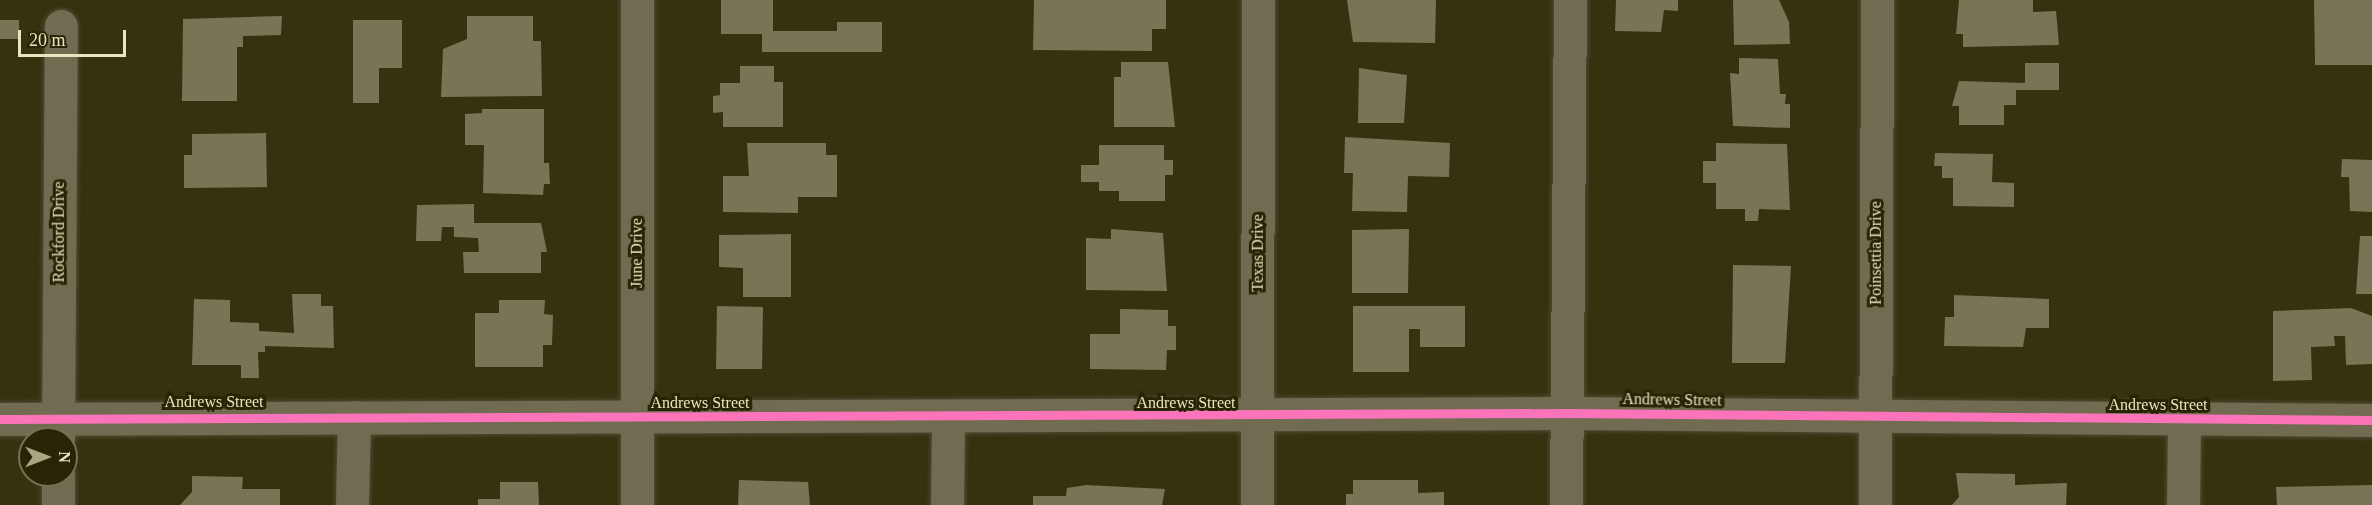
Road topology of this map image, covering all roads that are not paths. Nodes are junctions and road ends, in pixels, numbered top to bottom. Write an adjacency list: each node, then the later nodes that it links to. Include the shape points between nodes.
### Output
1 (637, 0): 8 (street, June Drive)
2 (1258, 0): 9 (street, Texas Drive)
3 (1570, 0): 6 (street)
4 (1876, 0): 10 (street, Poinsettia Drive)
5 (60, 26): 16 (street, Rockford Drive)
6 (1567, 413): 9 (street, Andrews Street); 10 (street, Andrews Street); 24 (street)
7 (354, 417): 8 (street, Andrews Street); 17 (street, Andrews Street); 20 (street)
8 (637, 417): 12 (street, Andrews Street); 21 (street, June Drive)
9 (1258, 417): 12 (street, Andrews Street); 23 (street, Texas Drive)
10 (1876, 418): 13 (street, Andrews Street); 25 (street, Poinsettia Drive)
11 (0, 419): 15 (street, Andrews Street)
12 (948, 419): 22 (street)
13 (2184, 420): 14 (street, Andrews Street); 26 (street)
14 (2372, 420)
15 (52, 427)
16 (58, 427)
17 (78, 427)
18 (58, 487): 19 (street)
19 (58, 505)
20 (352, 505)
21 (637, 505)
22 (947, 505)
23 (1257, 505)
24 (1566, 505)
25 (1875, 505)
26 (2183, 505)

